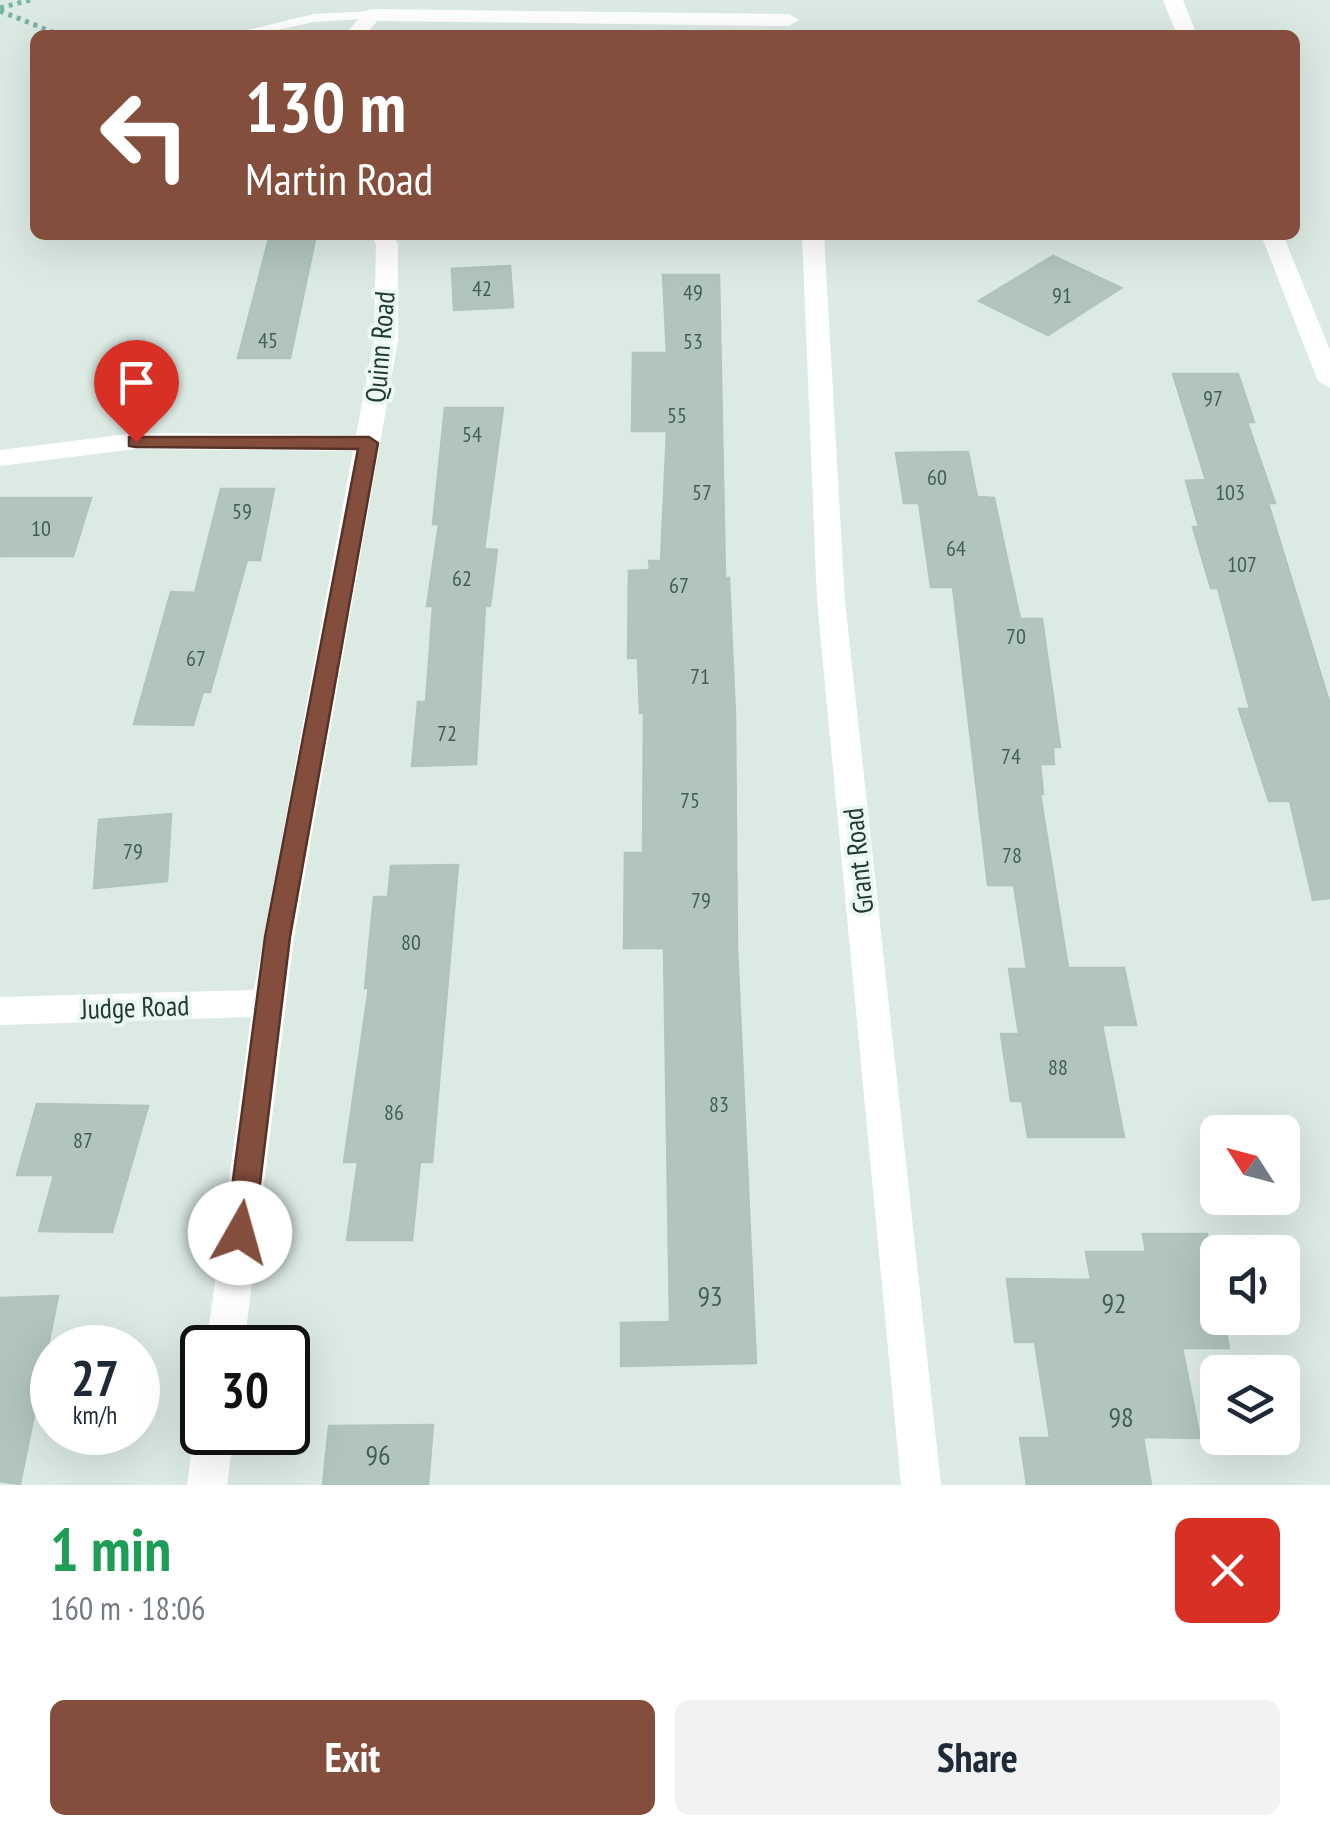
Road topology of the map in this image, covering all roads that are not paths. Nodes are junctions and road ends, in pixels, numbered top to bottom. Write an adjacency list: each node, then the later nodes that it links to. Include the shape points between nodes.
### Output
1 (1173, 0): 6 (street)
2 (372, 16): 3 (street); 4 (lane, via 314,18); 5 (street)
3 (789, 18)
4 (258, 30)
5 (359, 30)
6 (1185, 30)
7 (384, 240): 11 (street, Quinn Road, via 386,340)
8 (813, 240): 18 (street, Grant Road, via 831,601)
9 (1274, 240): 10 (street)
10 (1330, 381)
11 (369, 443): 12 (street, via 136,442); 13 (street, Quinn Road)
12 (0, 458)
13 (269, 1003): 14 (street, Judge Road); 15 (street, Quinn Road)
14 (0, 1011)
15 (228, 1325)
16 (211, 1455): 17 (street)
17 (207, 1485)
18 (920, 1485)

